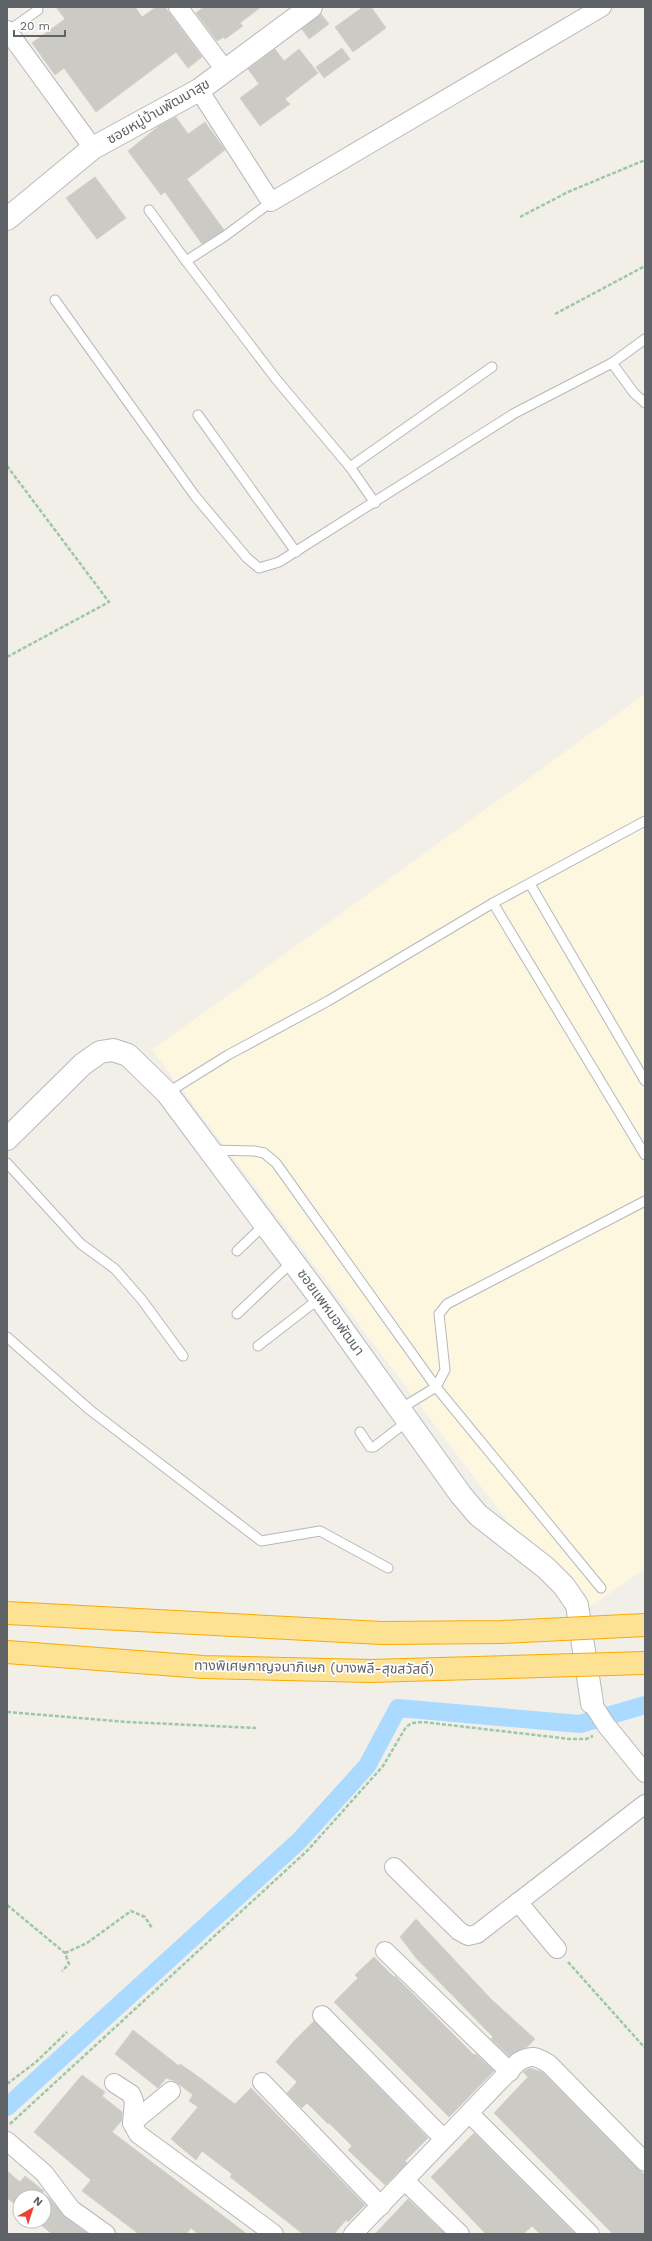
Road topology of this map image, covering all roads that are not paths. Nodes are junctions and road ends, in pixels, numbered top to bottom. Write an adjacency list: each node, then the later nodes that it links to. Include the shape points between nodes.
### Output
1 (178, 7): 6 (street)
2 (311, 7): 6 (street, ซอยหมู่บ้านพัฒนาสุข)
3 (602, 7): 9 (street)
4 (38, 10): 5 (lane)
5 (8, 30): 8 (street)
6 (225, 70): 7 (street, ซอยหมู่บ้านพัฒนาสุข)
7 (199, 90): 8 (street, ซอยหมู่บ้านพัฒนาสุข); 9 (street)
8 (93, 148): 11 (street, ซอยหมู่บ้านพัฒนาสุข)
9 (271, 202): 12 (lane)
10 (149, 210): 12 (lane)
11 (7, 219)
12 (186, 261): 19 (lane, via 276,380)
13 (55, 300): 21 (lane, via 196,496 247,558 259,568 279,562)
14 (645, 339): 15 (lane)
15 (612, 363): 17 (lane, via 634,393); 20 (lane, via 515,413)
16 (492, 367): 19 (lane)
17 (645, 403)
18 (198, 415): 21 (lane)
19 (350, 467): 20 (lane)
20 (375, 503): 21 (lane)
21 (296, 552)
22 (645, 821): 23 (lane)
23 (530, 884): 24 (lane); 25 (lane)
24 (494, 903): 26 (lane); 29 (lane)
25 (645, 1081)
26 (167, 1092): 27 (street, ซอยแพหมอพัฒนา, via 128,1055 114,1050 100,1052 83,1064); 28 (street, ซอยแพหมอพัฒนา)
27 (7, 1139)
28 (210, 1150): 32 (street, ซอยแพหมอพัฒนา); 40 (lane, via 254,1151 264,1153 276,1163)
29 (645, 1155)
30 (7, 1163): 39 (lane, via 82,1244 115,1269 142,1300)
31 (645, 1201): 40 (lane, via 447,1304 439,1314 445,1370)
32 (266, 1223): 33 (lane); 34 (street, ซอยแพหมอพัฒนา)
33 (237, 1251)
34 (293, 1260): 35 (street, ซอยแพหมอพัฒนา); 36 (lane)
35 (320, 1298): 38 (lane); 41 (street, ซอยแพหมอพัฒนา)
36 (237, 1314)
37 (7, 1337): 43 (lane, via 90,1410 261,1541 320,1531)
38 (258, 1346)
39 (183, 1356)
40 (436, 1387): 41 (lane); 44 (lane)
41 (405, 1414): 42 (lane, via 374,1446 367,1445); 49 (street, ซอยแพหมอพัฒนา, via 461,1495 478,1515 546,1568 564,1586 577,1605)
42 (360, 1432)
43 (388, 1568)
44 (601, 1588)
45 (7, 1613): 46 (highway, bridge, via 43,1617 382,1632 502,1632)
46 (645, 1625)
47 (7, 1652): 48 (highway, ทางพิเศษกาญจนาภิเษก (บางพลี-สุขสวัสดิ์), bridge, via 203,1667 370,1671)
48 (645, 1663)
49 (592, 1703): 50 (street)
50 (645, 1773)
51 (645, 1804): 53 (street)
52 (394, 1867): 53 (street, via 459,1931 468,1936 477,1934)
53 (518, 1902): 54 (street)
54 (557, 1949)
55 (384, 1951): 57 (street)
56 (322, 2015): 63 (street)
57 (510, 2072): 61 (street); 65 (street, via 518,2062 529,2055 537,2056 549,2064)
58 (262, 2082): 67 (street)
59 (114, 2084): 62 (street, via 131,2094 134,2101)
60 (171, 2091): 62 (street)
61 (469, 2113): 63 (street); 72 (street)
62 (132, 2123): 69 (street, via 138,2134)
63 (444, 2139): 66 (street)
64 (7, 2141): 68 (street, via 44,2172 71,2209)
65 (645, 2162)
66 (405, 2181): 67 (street); 71 (street)
67 (381, 2206): 70 (street)
68 (106, 2234)
69 (274, 2234)
70 (353, 2234)
71 (460, 2234)
72 (590, 2234)

